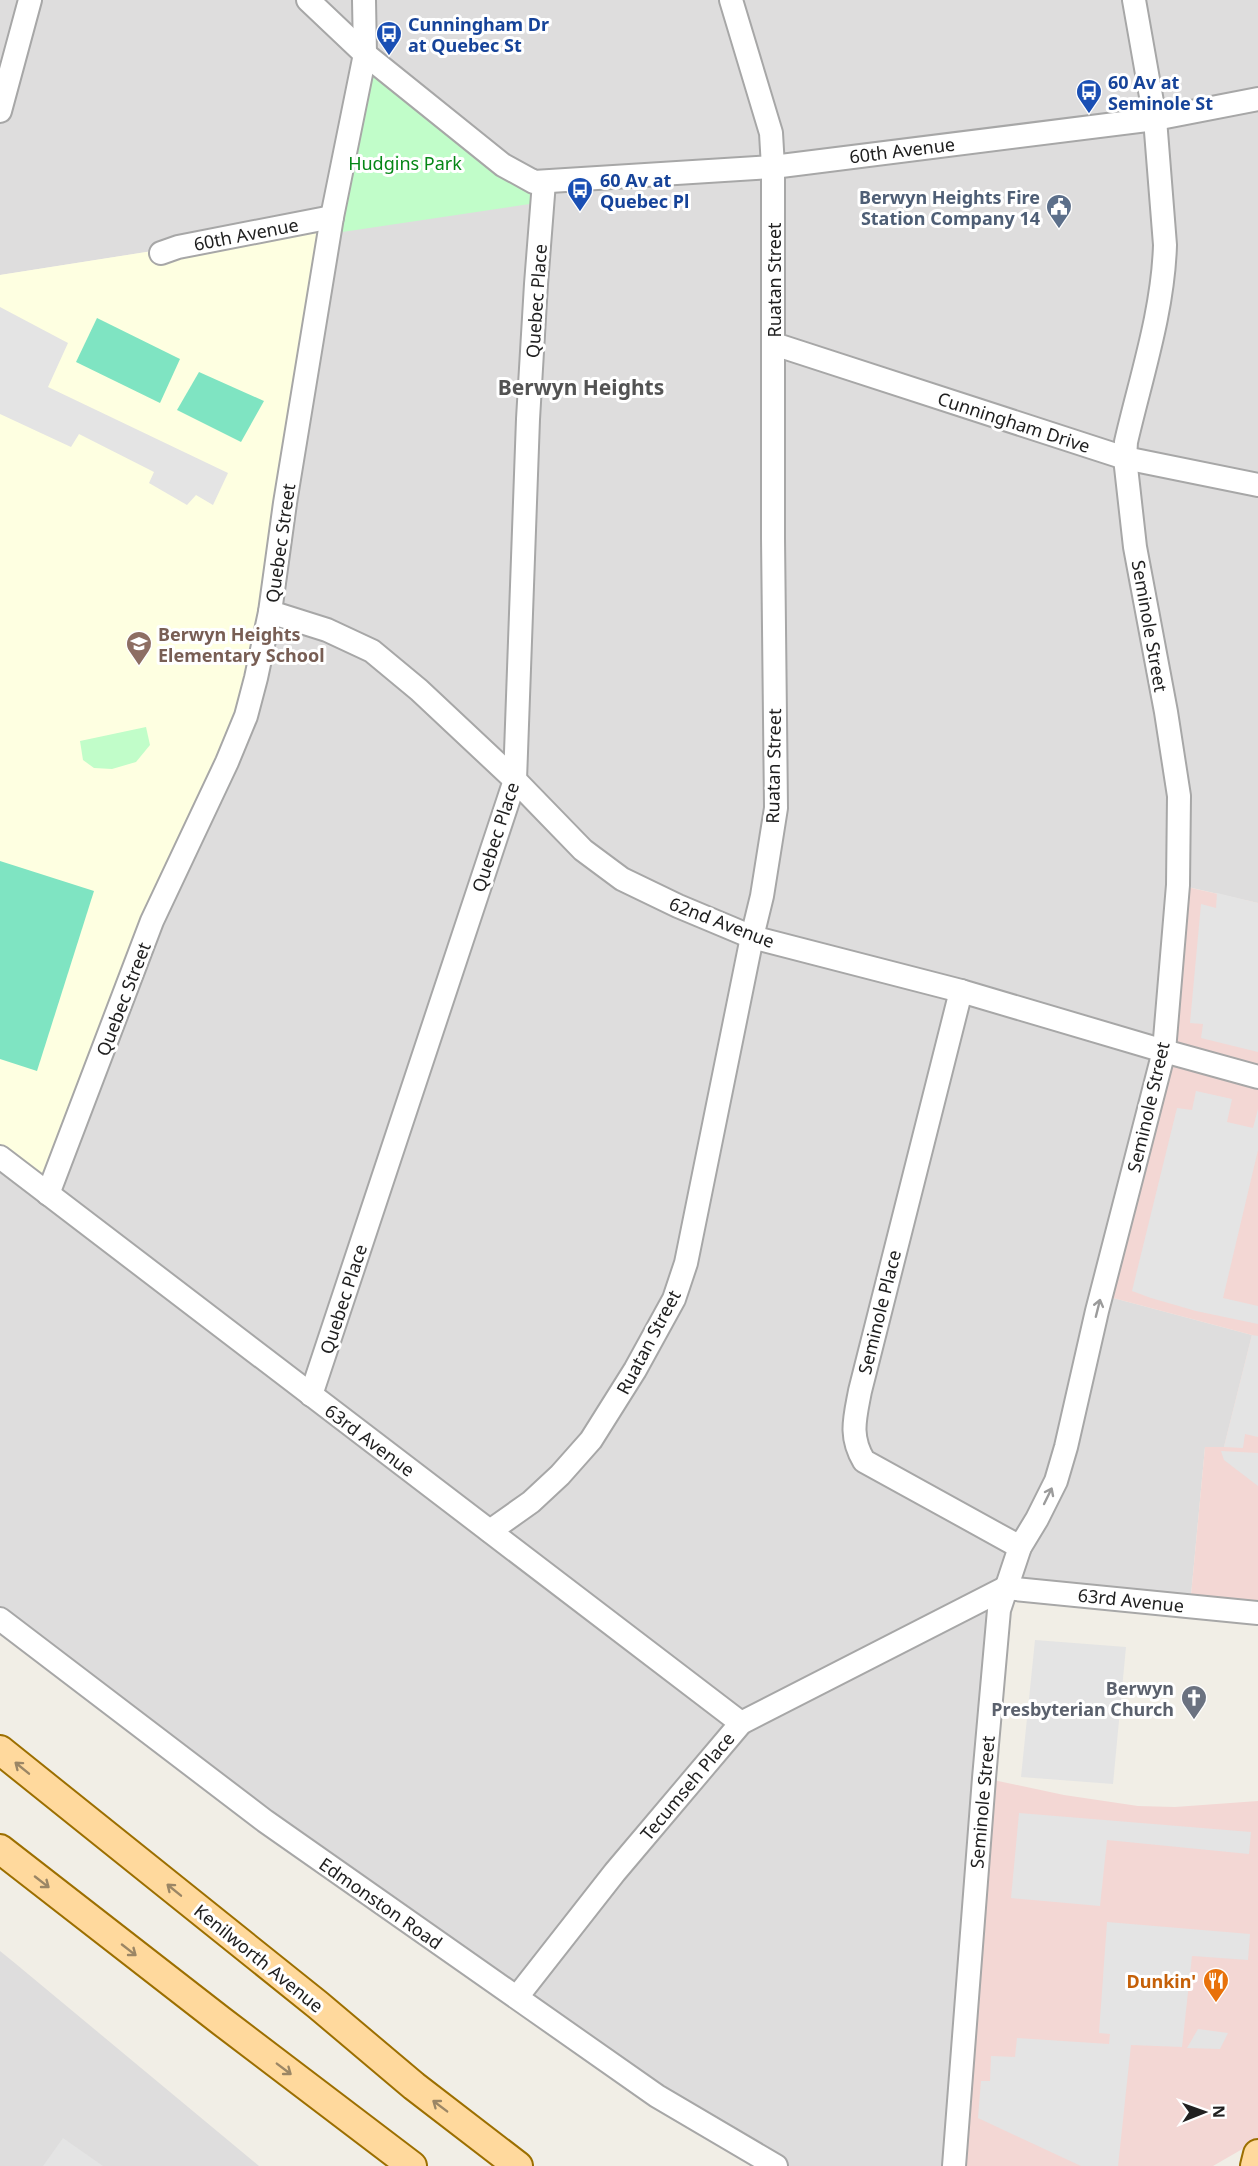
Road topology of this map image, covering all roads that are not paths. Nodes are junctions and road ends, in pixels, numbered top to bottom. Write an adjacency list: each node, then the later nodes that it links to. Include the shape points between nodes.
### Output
1 (30, 0): 8 (street)
2 (308, 0): 6 (street)
3 (364, 0): 6 (street, Quebec Street)
4 (731, 0): 10 (street, Ruatan Street, via 771,133)
5 (1134, 0): 9 (street, Seminole Street)
6 (365, 54): 11 (street, via 503,165 526,180); 12 (street, Quebec Street)
7 (1258, 99): 9 (street, 60th Avenue)
8 (0, 111)
9 (1155, 119): 10 (street, 60th Avenue); 15 (street, Seminole Street, via 1164,266)
10 (773, 167): 11 (street, 60th Avenue); 14 (street, Ruatan Street)
11 (544, 182): 18 (street, Quebec Place, via 528,419)
12 (332, 217): 13 (street, 60th Avenue); 17 (street, Quebec Street)
13 (161, 253)
14 (774, 344): 15 (street, Cunningham Drive); 19 (street, Ruatan Street, via 776,808)
15 (1125, 458): 16 (street, Cunningham Drive); 21 (street, Seminole Street, via 1136,547 1179,796 1178,885)
16 (1258, 484)
17 (270, 612): 18 (street, 62nd Avenue, via 327,630 372,651); 24 (street, Quebec Street, via 246,716 152,921)
18 (515, 780): 19 (street, 62nd Avenue, via 583,850 622,879); 25 (street, Quebec Place)
19 (752, 937): 20 (street, 62nd Avenue); 26 (street, Ruatan Street, via 686,1263 674,1299 591,1440 546,1488)
20 (961, 991): 21 (street, 62nd Avenue); 27 (street, Seminole Place, via 860,1391 855,1439 864,1461)
21 (1164, 1052): 22 (street, 62nd Avenue); 27 (street, Seminole Street, one-way to 21, via 1056,1481 1066,1447)
22 (1258, 1077)
23 (0, 1157): 24 (street, 63rd Avenue)
24 (48, 1194): 25 (street, 63rd Avenue)
25 (311, 1395): 26 (street, 63rd Avenue)
26 (490, 1532): 31 (street, 63rd Avenue)
27 (1020, 1547): 28 (street, Seminole Street)
28 (1005, 1588): 29 (street, 63rd Avenue); 31 (street, Tecumseh Place); 44 (street, Seminole Street, via 999,1610 984,1778)
29 (1258, 1613)
30 (0, 1619): 34 (street, Edmonston Road, via 265,1821)
31 (741, 1723): 34 (street, Tecumseh Place, via 615,1872)
32 (0, 1750): 35 (main road, Kenilworth Avenue, one-way to 32)
33 (0, 1849): 36 (main road, one-way to 36)
34 (517, 1998): 43 (street, Edmonston Road, via 657,2096)
35 (486, 2141): 41 (main road, Kenilworth Avenue); 42 (main road)
36 (382, 2144): 39 (main road); 40 (main road)
37 (1258, 2154): 45 (main road)
38 (1258, 2160): 45 (main road)
39 (407, 2166)
40 (412, 2166)
41 (518, 2166)
42 (531, 2166)
43 (776, 2166)
44 (954, 2166)
45 (1256, 2166)

